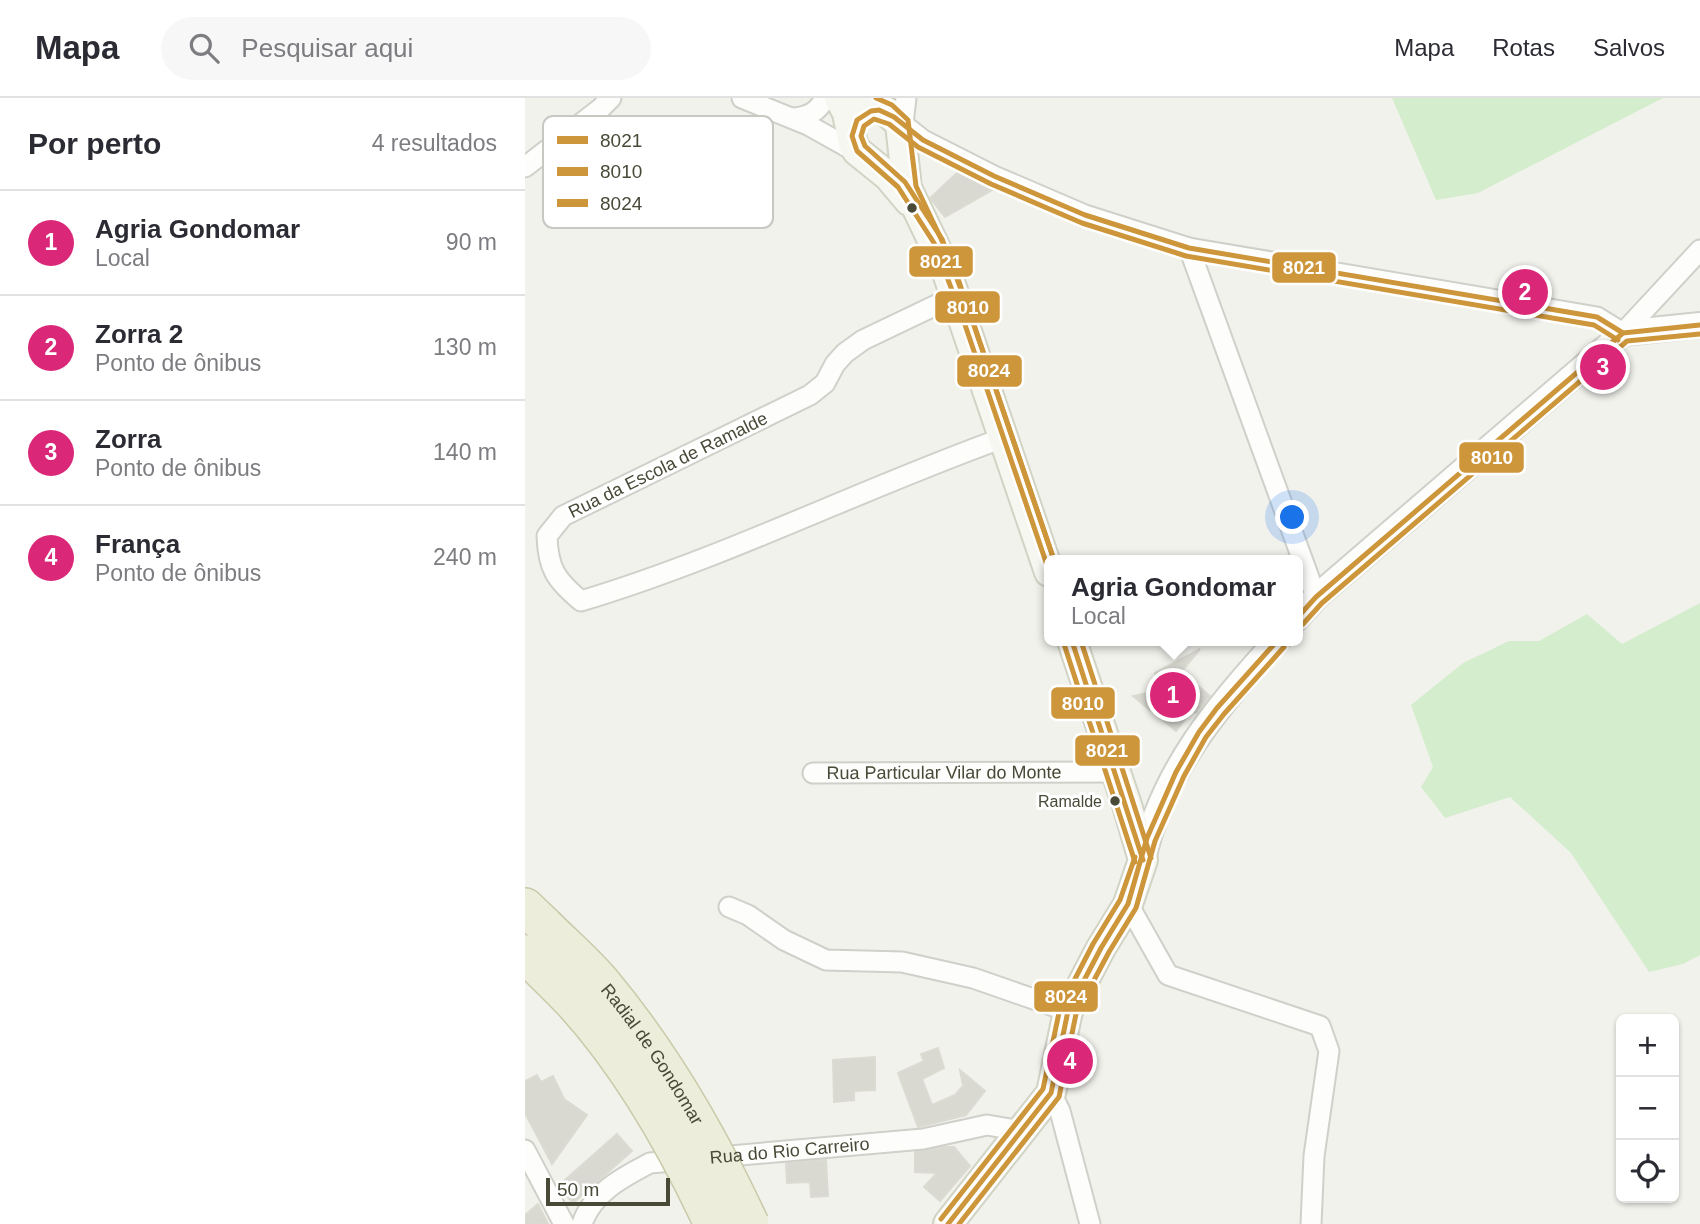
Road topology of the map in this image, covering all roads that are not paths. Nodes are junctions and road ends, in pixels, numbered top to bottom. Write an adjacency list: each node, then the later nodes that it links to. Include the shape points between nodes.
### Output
1 (611, 98): 4 (street)
2 (743, 98): 6 (street)
3 (825, 98): 6 (street, via 812,114)
4 (591, 116)
5 (881, 116): 6 (street, via 824,123); 6 (street, via 836,139); 9 (main road); 9 (main road, via 898,187); 10 (street, via 971,165 1085,215)
6 (792, 118)
7 (543, 153): 8 (street)
8 (525, 167)
9 (920, 218): 12 (main road)
10 (1189, 248): 14 (street, via 1597,317); 16 (street)
11 (1700, 250): 14 (street)
12 (954, 296): 15 (main road); 15 (street, Rua da Escola de Ramalde, via 863,340 845,353 825,383 810,395 563,516 547,536 548,559 562,585 581,601 685,566)
13 (1700, 325): 14 (street)
14 (1623, 333): 19 (street)
15 (1003, 438): 17 (main road)
16 (1301, 555)
17 (1044, 557)
18 (1303, 561): 19 (street)
19 (1316, 597): 20 (street)
20 (1303, 611)
21 (1074, 646): 23 (main road)
22 (1272, 646): 25 (street, via 1199,732 1159,810)
23 (1116, 772): 24 (street, Rua Particular Vilar do Monte); 25 (main road)
24 (813, 773)
25 (1143, 860): 26 (main road)
26 (1128, 904): 29 (main road); 39 (street, via 1168,975 1320,1026 1329,1051 1314,1156)
27 (729, 907): 29 (street, via 826,960 902,962 973,978)
28 (532, 929): 35 (highway, Radial de Gondomar, bridge, via 575,1004 655,1115); 36 (highway, Radial de Gondomar, bridge, via 601,982 675,1085 720,1161)
29 (1068, 1011): 30 (main road)
30 (1051, 1093): 31 (main road); 38 (street)
31 (1022, 1131): 34 (street, Rua do Rio Carreiro, via 987,1125 923,1139 650,1163 611,1184); 37 (main road)
32 (525, 1150): 33 (street)
33 (564, 1224)
34 (582, 1224)
35 (713, 1224)
36 (750, 1224)
37 (948, 1224)
38 (1090, 1224)
39 (1311, 1224)

